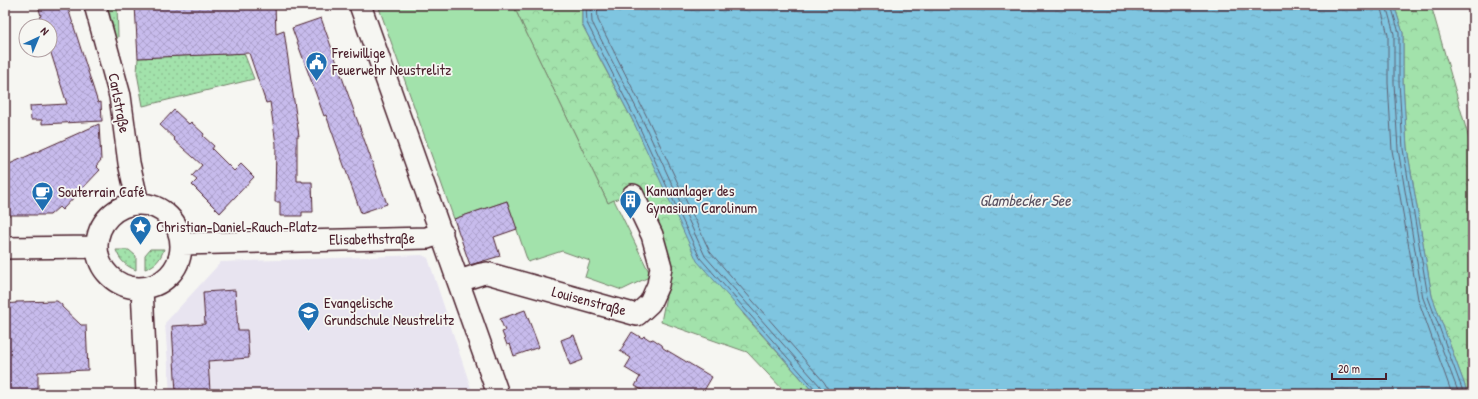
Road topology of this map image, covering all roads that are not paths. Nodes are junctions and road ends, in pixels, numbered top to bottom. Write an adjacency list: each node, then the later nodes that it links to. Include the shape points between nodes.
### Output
1 (95, 5): 4 (street, Carlstraße, via 120,96 129,163)
2 (360, 5): 5 (street)
3 (633, 195): 9 (street, Louisenstraße, via 652,235 661,267 658,285 650,303 637,315 487,273)
4 (138, 203): 6 (street, via 163,210 173,220); 7 (street, via 113,212 98,234)
5 (442, 233): 6 (street, Elisabethstraße, via 427,238); 9 (street)
6 (182, 244): 10 (street, via 175,269 166,279)
7 (97, 247): 8 (street); 10 (street, via 106,272 128,287)
8 (5, 248)
9 (459, 281): 12 (street)
10 (142, 288): 11 (street)
11 (147, 394)
12 (498, 394)

